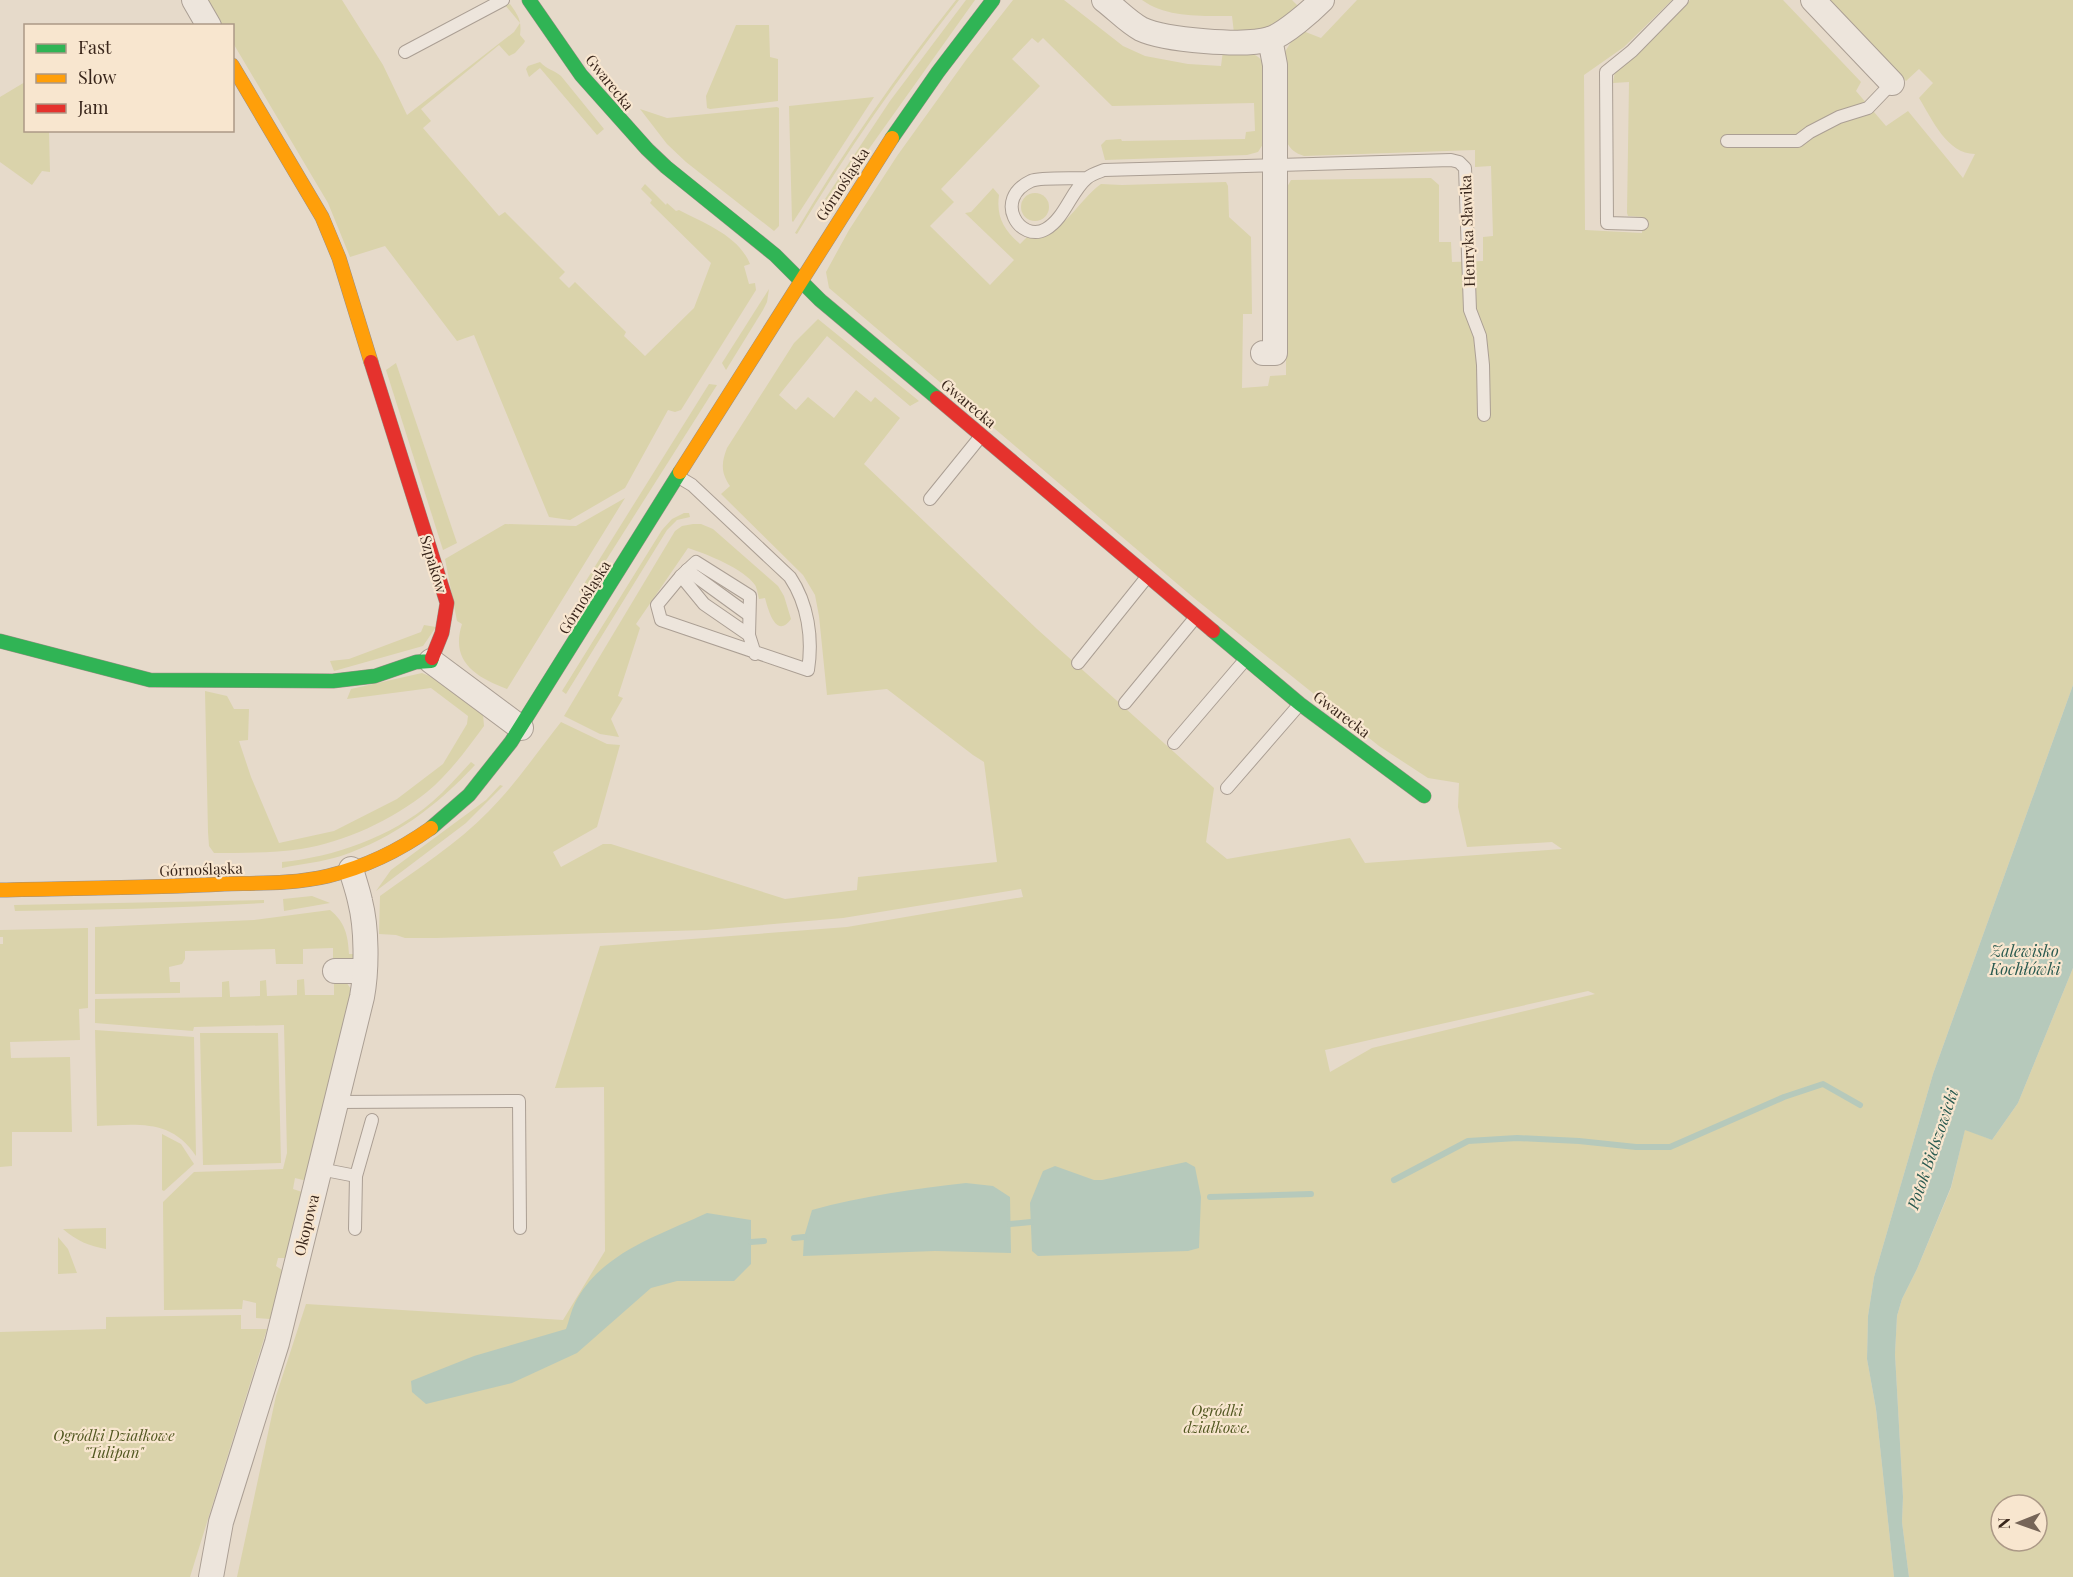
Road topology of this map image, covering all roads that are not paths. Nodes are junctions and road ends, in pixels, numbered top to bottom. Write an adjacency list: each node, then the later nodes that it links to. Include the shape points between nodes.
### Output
1 (194, 0): 9 (street)
2 (502, 0): 12 (lane)
3 (529, 0): 10 (street, Gwarecka)
4 (993, 0): 22 (street, Górnośląska, via 906,116)
5 (1104, 0): 11 (street, via 1151,33 1223,42)
6 (1322, 0): 11 (street, via 1309,14)
7 (1682, 0): 21 (lane, via 1606,72 1606,223)
8 (1813, 0): 14 (street)
9 (208, 24)
10 (556, 39): 15 (street, Gwarecka); 17 (lane, via 581,57 624,111)
11 (1270, 39): 18 (street, via 1275,64)
12 (405, 52)
13 (234, 68): 35 (street, Szpaków, via 322,217 339,258 447,603 443,633)
14 (1892, 83): 16 (lane, via 1868,108 1839,117 1798,141)
15 (611, 111): 17 (street, Gwarecka); 20 (lane, via 640,159 683,198)
16 (1727, 141)
17 (647, 149): 20 (street, Gwarecka)
18 (1274, 166): 19 (lane, Henryka Sławika, via 1104,170); 23 (street, via 1275,353); 24 (lane, Henryka Sławika, via 1460,162 1465,168 1470,310 1480,336)
19 (1087, 178): 19 (lane, Henryka Sławika, via 1033,180 1018,189 1011,201 1011,213 1019,225 1031,231 1045,230)
20 (716, 207): 22 (street, Gwarecka)
21 (1642, 224)
22 (801, 281): 25 (street, Gwarecka); 26 (street, Górnośląska)
23 (1263, 353)
24 (1484, 415)
25 (982, 435): 27 (lane); 29 (street, Gwarecka)
26 (677, 476): 33 (lane, via 763,550 800,591 807,610 808,670); 39 (street, Górnośląska)
27 (930, 499)
28 (684, 573): 31 (lane, via 704,604); 31 (lane, via 696,562 750,596); 33 (lane, via 657,605 660,620)
29 (1148, 575): 30 (street, Gwarecka); 36 (lane)
30 (1196, 616): 34 (street, Gwarecka); 37 (lane)
31 (749, 635): 33 (lane)
32 (0, 641): 35 (street, via 150,680 333,681 375,676)
33 (755, 654)
34 (1246, 658): 38 (street, Gwarecka); 40 (lane)
35 (431, 661): 39 (street)
36 (1078, 663)
37 (1125, 703)
38 (1300, 704): 41 (lane); 42 (street, Gwarecka)
39 (521, 728): 43 (street, Górnośląska, via 463,802 430,829)
40 (1174, 743)
41 (1227, 788)
42 (1424, 796)
43 (351, 870): 44 (street, Górnośląska, via 276,883); 46 (street, Okopowa, via 361,903)
44 (0, 890)
45 (335, 971): 46 (street)
46 (364, 971): 47 (street, Okopowa, via 362,997)
47 (336, 1102): 49 (street, Okopowa); 51 (lane, via 519,1101)
48 (372, 1120): 50 (lane)
49 (320, 1168): 50 (lane); 53 (street, Okopowa, via 278,1343 221,1522)
50 (356, 1176): 52 (lane)
51 (520, 1228)
52 (355, 1229)
53 (211, 1577)

